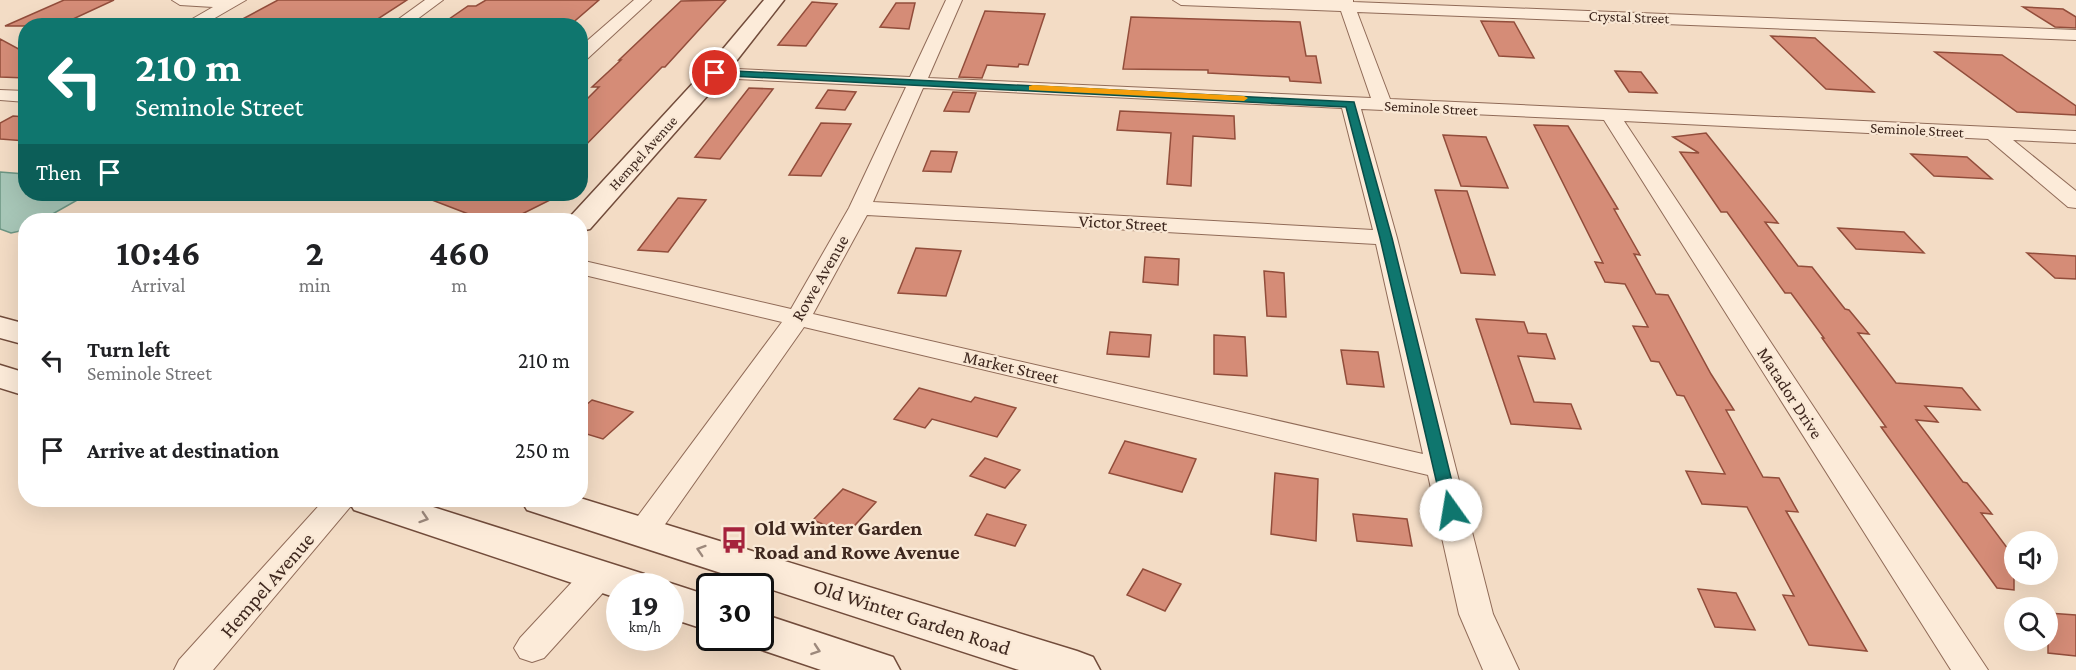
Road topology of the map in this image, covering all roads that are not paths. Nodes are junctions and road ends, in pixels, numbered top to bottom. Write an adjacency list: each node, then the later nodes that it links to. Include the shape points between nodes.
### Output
1 (180, 0): 7 (street)
2 (435, 0): 10 (street)
3 (643, 0): 12 (street)
4 (774, 0): 13 (main road, Hempel Avenue)
5 (954, 0): 14 (street, Rowe Avenue)
6 (1181, 0): 8 (street, Crystal Street)
7 (235, 1): 9 (street)
8 (1346, 3): 11 (street, Crystal Street); 18 (street)
9 (203, 18)
10 (409, 18)
11 (2076, 34)
12 (588, 49)
13 (715, 73): 14 (street, Seminole Street); 24 (main road, Hempel Avenue)
14 (915, 82): 17 (street, Seminole Street); 23 (street, Rowe Avenue)
15 (0, 95): 16 (street)
16 (18, 96)
17 (1350, 104): 18 (street, Seminole Street); 25 (street)
18 (1383, 105): 19 (street, Seminole Street)
19 (1611, 116): 20 (street, Seminole Street); 45 (street, Matador Drive)
20 (1993, 133): 21 (street, Seminole Street); 22 (street)
21 (2076, 137)
22 (2076, 202)
23 (860, 208): 25 (street, Victor Street); 27 (street, Rowe Avenue)
24 (588, 214)
25 (1386, 238): 32 (street)
26 (588, 269): 27 (street, Market Street)
27 (799, 317): 32 (street, Market Street); 36 (street, Rowe Avenue)
28 (0, 327): 29 (main road)
29 (18, 333)
30 (0, 376): 31 (main road)
31 (18, 382)
32 (1441, 468): 44 (street, via 1476,614)
33 (335, 507): 41 (street, Hempel Avenue)
34 (389, 507): 37 (main road, one-way to 37)
35 (563, 507): 36 (main road, Old Winter Garden Road)
36 (643, 532): 43 (main road, Old Winter Garden Road, one-way to 36)
37 (606, 578)
38 (606, 588): 40 (street)
39 (774, 636): 42 (main road, one-way to 42)
40 (532, 648)
41 (192, 670)
42 (877, 670)
43 (1077, 670)
44 (1501, 670)
45 (1970, 670)

